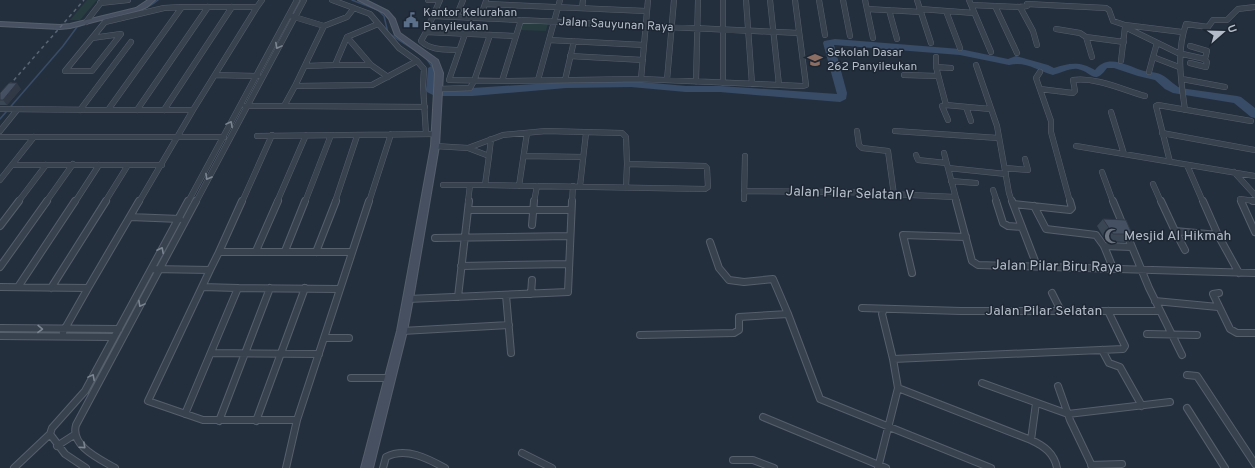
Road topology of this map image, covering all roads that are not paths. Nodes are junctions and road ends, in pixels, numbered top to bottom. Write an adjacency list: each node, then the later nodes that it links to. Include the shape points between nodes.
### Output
1 (128, 0): 25 (street)
2 (152, 0): 53 (street, via 138,9)
3 (262, 0): 35 (street)
4 (297, 0): 48 (street)
5 (304, 0): 48 (street)
6 (332, 0): 39 (street)
7 (361, 0): 133 (street, via 386,12 392,19 397,34 435,62 439,69)
8 (428, 0): 9 (street)
9 (440, 0): 49 (street)
10 (463, 0): 51 (street)
11 (535, 0): 31 (street)
12 (560, 0): 36 (street)
13 (583, 0): 40 (street)
14 (648, 0): 44 (street)
15 (674, 0): 62 (street)
16 (698, 0): 63 (street)
17 (723, 0): 65 (street)
18 (746, 0): 66 (street)
19 (770, 0): 68 (street)
20 (795, 0): 70 (street)
21 (819, 0): 72 (street)
22 (843, 0): 75 (street)
23 (865, 0): 41 (street)
24 (917, 0): 43 (street)
25 (102, 1): 55 (street)
26 (486, 2): 27 (street); 52 (street)
27 (513, 2): 31 (street)
28 (970, 2): 32 (street); 47 (street)
29 (1026, 2): 37 (street, via 1027,6); 61 (street, via 1064,8 1075,6 1108,9 1113,21)
30 (208, 6): 33 (street); 34 (street); 146 (street)
31 (533, 6): 36 (street)
32 (995, 6): 37 (street); 93 (street)
33 (182, 7): 53 (street); 145 (street)
34 (232, 7): 35 (street); 147 (street)
35 (257, 7): 113 (street)
36 (558, 7): 40 (street); 56 (street)
37 (1020, 7): 89 (street, via 1034,31)
38 (1255, 7): 69 (street, via 1238,9 1227,20 1213,20 1208,27 1186,24)
39 (354, 8): 46 (street); 50 (street)
40 (582, 8): 44 (street)
41 (867, 9): 42 (street); 79 (street)
42 (889, 10): 43 (street); 80 (street)
43 (921, 10): 45 (street); 86 (street)
44 (646, 11): 60 (street)
45 (946, 11): 47 (street); 90 (street)
46 (364, 12): 50 (street); 58 (street)
47 (974, 13): 92 (street)
48 (291, 16): 59 (street); 115 (street); 116 (street, one-way to 116)
49 (433, 16): 51 (street, Jalan Sauyunan Raya); 67 (street)
50 (347, 17): 59 (street)
51 (456, 17): 52 (street, Jalan Sauyunan Raya)
52 (480, 18): 54 (street, Jalan Sauyunan Raya)
53 (104, 20): 55 (street); 78 (street)
54 (521, 20): 56 (street, Jalan Sauyunan Raya); 74 (street)
55 (86, 22): 57 (street, via 63,27)
56 (554, 22): 60 (street, Jalan Sauyunan Raya); 81 (street)
57 (0, 24)
58 (378, 24): 76 (street); 101 (street, via 399,48)
59 (324, 26): 107 (street)
60 (645, 26): 62 (street, Jalan Sauyunan Raya); 88 (street)
61 (1125, 26): 69 (street, via 1131,24); 85 (street); 87 (street)
62 (671, 28): 63 (street, Jalan Sauyunan Raya); 123 (street)
63 (697, 29): 65 (street, Jalan Sauyunan Raya); 126 (street)
64 (1056, 29): 77 (street, via 1080,33)
65 (722, 30): 66 (street, Jalan Sauyunan Raya); 127 (street)
66 (748, 31): 68 (street, Jalan Sauyunan Raya); 128 (street)
67 (426, 32): 71 (street); 91 (street, via 421,40 426,45)
68 (773, 32): 70 (street, Jalan Sauyunan Raya); 129 (street)
69 (1182, 32): 94 (street)
70 (799, 33): 129 (street, via 806,85)
71 (465, 34): 73 (street); 91 (street)
72 (825, 34)
73 (490, 35): 74 (street); 124 (street)
74 (516, 36): 125 (street)
75 (850, 36)
76 (347, 37): 104 (street); 105 (street)
77 (1086, 37): 85 (street); 97 (street)
78 (91, 38): 78 (street, via 121,34 92,71 65,71)
79 (873, 38)
80 (897, 39)
81 (549, 40): 82 (street); 121 (street)
82 (574, 41): 88 (street); 95 (street)
83 (1197, 41): 100 (street, via 1193,47 1207,51)
84 (131, 42): 144 (street)
85 (1124, 42): 102 (street)
86 (931, 43)
87 (1157, 43): 94 (street); 98 (street)
88 (644, 45): 99 (street)
89 (1037, 45)
90 (960, 48)
91 (459, 50): 124 (street, via 448,79)
92 (991, 52)
93 (1017, 53)
94 (1178, 53): 100 (street); 109 (street)
95 (570, 56): 99 (street); 122 (street)
96 (936, 57): 108 (street)
97 (1092, 57)
98 (1153, 57): 109 (street); 112 (street)
99 (642, 60): 119 (street)
100 (1205, 60): 103 (street, via 1206,67)
101 (417, 61): 118 (street); 139 (street, via 424,69)
102 (1121, 61)
103 (1190, 63)
104 (335, 65): 105 (street); 107 (street)
105 (371, 65): 118 (street)
106 (976, 65): 141 (street)
107 (304, 66): 130 (street)
108 (936, 67): 110 (street); 117 (street)
109 (1179, 67): 120 (street)
110 (951, 68)
111 (1040, 72): 132 (street, via 1036,78)
112 (1149, 72)
113 (215, 75): 115 (street); 148 (street)
114 (904, 75): 117 (street)
115 (255, 76): 116 (street); 136 (street)
116 (262, 76): 137 (street)
117 (938, 76): 135 (street)
118 (388, 77): 130 (street, via 372,85)
119 (641, 79): 122 (street); 123 (street)
120 (1182, 79): 131 (street); 149 (street)
121 (538, 80): 122 (street); 125 (street)
122 (565, 80)
123 (667, 80): 126 (street)
124 (474, 81): 125 (street); 133 (street, via 469,88)
125 (502, 81)
126 (696, 82): 127 (street)
127 (723, 83): 128 (street)
128 (752, 84): 129 (street)
129 (779, 85)
130 (295, 86): 138 (street)
131 (1226, 87)
132 (1040, 88): 134 (street, via 1073,92 1073,80 1077,79); 222 (street, via 1051,121 1051,132 1072,208 1070,210)
133 (438, 91): 162 (street)
134 (1144, 96)
135 (946, 105): 140 (street); 151 (street, via 942,106)
136 (239, 106): 137 (street); 171 (street, one-way to 136)
137 (247, 106): 138 (street); 172 (street)
138 (284, 106): 139 (street)
139 (425, 107): 161 (street)
140 (966, 107): 141 (street); 152 (street)
141 (990, 109): 173 (street)
142 (5, 110): 143 (street)
143 (17, 110): 144 (street); 154 (street)
144 (80, 110): 145 (street)
145 (108, 110): 146 (street)
146 (137, 110): 147 (street)
147 (164, 110): 148 (street)
148 (193, 110): 166 (street)
149 (1185, 110): 153 (street); 159 (street, via 1156,106)
150 (1111, 112): 180 (street)
151 (948, 120)
152 (971, 121)
153 (1252, 121)
154 (0, 131)
155 (857, 131): 217 (street, via 859,145 862,148 888,151)
156 (895, 131): 173 (street)
157 (528, 133): 158 (street); 174 (street, via 502,135); 183 (street)
158 (586, 133): 185 (street); 190 (street, via 625,134)
159 (1162, 133): 178 (street); 187 (street)
160 (391, 134): 161 (street); 168 (street); 247 (street)
161 (426, 134): 162 (street)
162 (436, 134): 175 (street)
163 (272, 135): 164 (street); 167 (street); 245 (street)
164 (306, 135): 165 (street); 243 (street)
165 (331, 135): 168 (street); 244 (street)
166 (178, 136): 170 (street); 171 (street); 194 (street)
167 (257, 136)
168 (357, 136): 246 (street)
169 (0, 137): 170 (street)
170 (34, 137): 188 (street)
171 (223, 137): 172 (street); 227 (street)
172 (231, 137): 228 (street, one-way to 228)
173 (998, 138): 197 (street)
174 (491, 139): 177 (street); 182 (street)
175 (435, 146): 177 (street); 275 (street)
176 (1076, 146): 180 (street)
177 (468, 148): 182 (street)
178 (1255, 150)
179 (944, 153): 195 (street, Jalan Pilar Biru Raya)
180 (1124, 154): 187 (street)
181 (916, 155): 195 (street, via 918,160)
182 (489, 156): 207 (street)
183 (524, 156): 185 (street); 209 (street)
184 (744, 156): 215 (street)
185 (583, 157): 212 (street)
186 (1025, 159): 197 (street, via 1028,170)
187 (1170, 162): 196 (street)
188 (12, 164): 191 (street); 202 (street)
189 (73, 164): 191 (street); 192 (street); 251 (street)
190 (627, 164): 213 (street); 213 (street, via 705,166 708,187)
191 (46, 165): 230 (street)
192 (99, 165): 193 (street); 261 (street)
193 (128, 165): 194 (street); 264 (street)
194 (162, 165): 226 (street)
195 (947, 165): 200 (street); 203 (street, Jalan Pilar Biru Raya)
196 (1187, 165): 199 (street); 234 (street)
197 (1005, 168): 200 (street)
198 (1102, 172): 241 (street)
199 (1234, 172): 201 (street); 216 (street)
200 (1006, 174): 221 (street)
201 (1255, 176)
202 (0, 180)
203 (951, 181): 204 (street); 218 (street, Jalan Pilar Biru Raya)
204 (976, 183)
205 (1153, 184): 232 (street)
206 (443, 185): 208 (street)
207 (484, 185): 208 (street); 209 (street)
208 (470, 186): 223 (street)
209 (519, 186): 210 (street)
210 (537, 186): 211 (street); 224 (street)
211 (573, 186): 212 (street); 225 (street)
212 (580, 186): 213 (street)
213 (626, 187)
214 (992, 190): 231 (street, via 1003,223)
215 (744, 191): 217 (street, Jalan Pilar Selatan V, via 845,192); 219 (street)
216 (1255, 195)
217 (894, 196): 218 (street, Jalan Pilar Selatan V)
218 (955, 197): 237 (street, Jalan Pilar Biru Raya)
219 (744, 200)
220 (1255, 201): 233 (street, via 1240,199)
221 (1014, 204): 222 (street); 231 (street)
222 (1034, 206): 240 (street, via 1046,229 1094,234)
223 (468, 210): 224 (street); 236 (street)
224 (532, 210): 225 (street); 229 (street)
225 (571, 210): 235 (street)
226 (130, 217): 227 (street); 265 (street)
227 (177, 219): 228 (street); 254 (street, one-way to 227)
228 (186, 219): 252 (street)
229 (532, 224)
230 (0, 226)
231 (1022, 227): 250 (street)
232 (1175, 231): 234 (street); 242 (street)
233 (1255, 232)
234 (1218, 235): 258 (street)
235 (570, 236): 236 (street); 248 (street)
236 (464, 237): 238 (street); 249 (street)
237 (966, 237): 250 (street, Jalan Pilar Biru Raya, via 972,261 978,265); 257 (street, via 903,235)
238 (435, 238)
239 (710, 242): 283 (street, via 717,263 730,281 772,276)
240 (1104, 246): 241 (street); 253 (street)
241 (1132, 247): 255 (street)
242 (1185, 250)
243 (256, 251): 244 (street); 245 (street)
244 (285, 251): 246 (street)
245 (219, 252): 256 (street)
246 (316, 252): 247 (street)
247 (352, 252): 269 (street)
248 (568, 264): 249 (street); 272 (street, via 568,292)
249 (461, 266): 274 (street)
250 (1037, 266): 253 (street, Jalan Pilar Biru Raya)
251 (0, 267)
252 (160, 268): 254 (street); 256 (street); 318 (street, one-way to 318)
253 (1113, 268): 255 (street, Jalan Pilar Biru Raya)
254 (152, 269): 287 (street)
255 (1140, 269): 258 (street, Jalan Pilar Biru Raya); 276 (street)
256 (210, 270): 262 (street)
257 (912, 273)
258 (1239, 273): 259 (street, Jalan Pilar Biru Raya)
259 (1255, 273)
260 (532, 280): 272 (street)
261 (18, 287): 263 (street); 264 (street)
262 (202, 287): 266 (street); 319 (street, via 148,398 150,403)
263 (0, 288)
264 (51, 288): 265 (street)
265 (88, 288): 286 (street)
266 (238, 288): 267 (street); 300 (street)
267 (270, 288): 268 (street); 302 (street)
268 (305, 288): 269 (street); 303 (street)
269 (340, 288): 297 (street)
270 (1052, 293): 280 (street)
271 (1218, 293): 277 (street, via 1213,294)
272 (532, 294): 273 (street)
273 (506, 295): 274 (street); 284 (street)
274 (458, 297): 275 (street)
275 (408, 299): 288 (street)
276 (1155, 301): 277 (street); 282 (street)
277 (1218, 307): 289 (street, via 1232,331)
278 (862, 308): 279 (street, Jalan Pilar Selatan)
279 (884, 309): 280 (street, Jalan Pilar Selatan); 306 (street, via 882,314)
280 (1061, 311): 281 (street, Jalan Pilar Selatan)
281 (1108, 311): 282 (street, Jalan Pilar Selatan); 299 (street, via 1125,348)
282 (1158, 311): 291 (street)
283 (788, 314): 292 (street, via 740,317 739,330 734,333); 325 (street, via 818,397)
284 (509, 325): 288 (street); 301 (street)
285 (0, 328): 286 (street, one-way to 286)
286 (65, 329): 287 (street); 295 (street)
287 (119, 329): 296 (street)
288 (402, 331): 309 (street)
289 (1255, 333)
290 (1147, 334): 291 (street)
291 (1170, 334): 293 (street); 305 (street)
292 (640, 335)
293 (1197, 335)
294 (0, 336): 295 (street)
295 (61, 336): 296 (street)
296 (114, 337): 316 (street, one-way to 296, via 85,391)
297 (324, 338): 298 (street); 304 (street)
298 (349, 338)
299 (1102, 350): 306 (street); 315 (street, via 1108,363 1120,367)
300 (211, 353): 302 (street); 319 (street)
301 (511, 353)
302 (245, 354): 303 (street); 323 (street)
303 (281, 354): 304 (street); 324 (street)
304 (318, 354): 322 (street)
305 (1182, 355)
306 (893, 359): 312 (street)
307 (1187, 375): 333 (street, via 1197,376)
308 (350, 378): 309 (street)
309 (390, 378): 340 (street)
310 (982, 383): 314 (street)
311 (1058, 386): 320 (street)
312 (898, 388): 325 (street); 328 (street)
313 (1170, 402): 315 (street)
314 (1036, 403): 320 (street); 328 (street)
315 (1142, 406): 320 (street)
316 (70, 408): 318 (street); 326 (street, via 52,428)
317 (1187, 408): 348 (street)
318 (81, 412): 327 (street)
319 (185, 414): 323 (street, via 203,420)
320 (1068, 414): 335 (street)
321 (763, 417): 334 (street)
322 (298, 420): 324 (street); 339 (street)
323 (219, 421): 324 (street)
324 (256, 421)
325 (888, 427): 334 (street); 346 (street)
326 (50, 434): 329 (street); 336 (street)
327 (74, 435): 329 (street); 338 (street, one-way to 338, via 90,453)
328 (1031, 440): 347 (street, via 1050,452 1057,463)
329 (57, 446): 337 (street, via 77,464)
330 (522, 453): 343 (street)
331 (733, 460): 344 (street, via 753,460)
332 (1122, 464): 335 (street)
333 (1255, 464)
334 (878, 466): 345 (street)
335 (1092, 467)
336 (14, 468)
337 (86, 468)
338 (115, 468)
339 (286, 468)
340 (367, 468)
341 (383, 468): 342 (street, via 386,456 400,453 417,456)
342 (445, 468)
343 (552, 468)
344 (774, 468)
345 (886, 468)
346 (991, 468)
347 (1057, 468)
348 (1225, 468)

